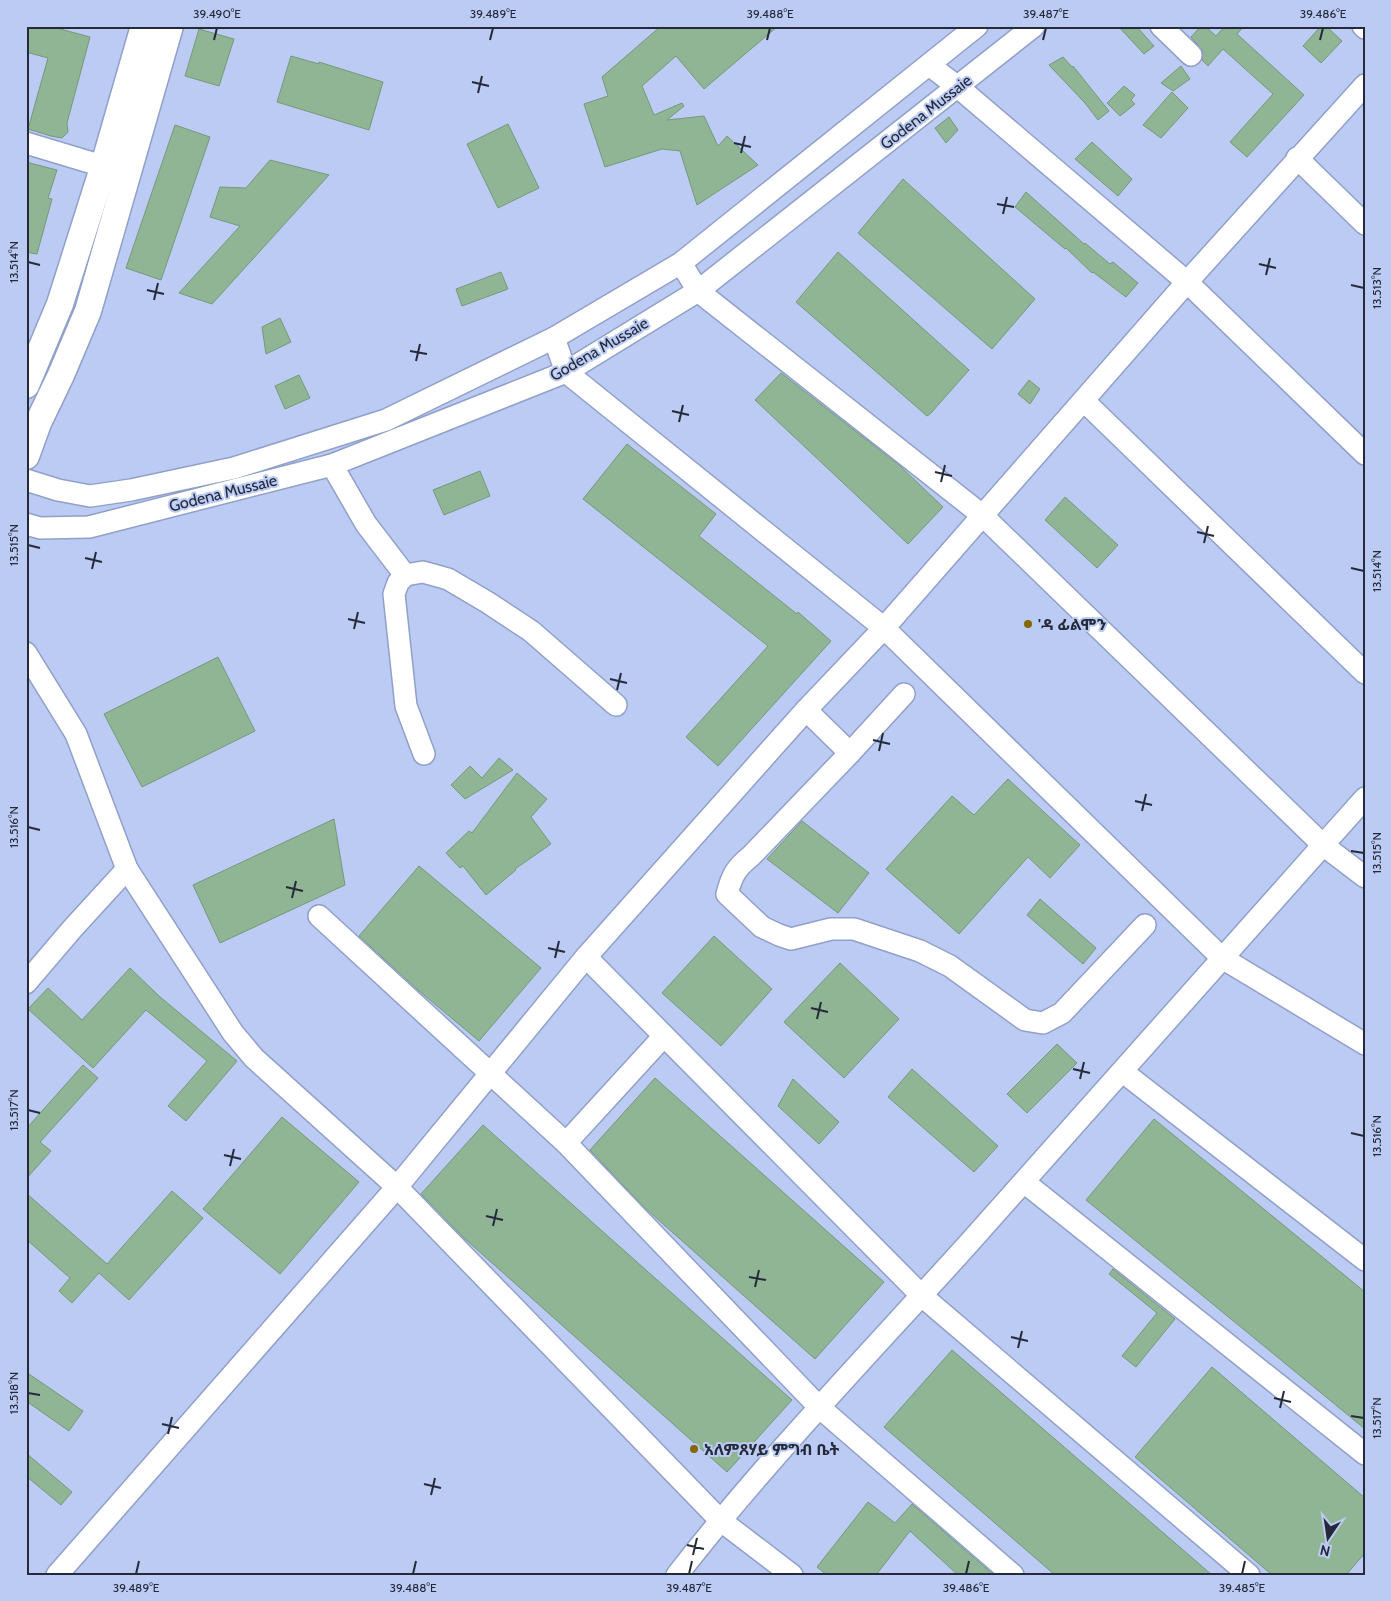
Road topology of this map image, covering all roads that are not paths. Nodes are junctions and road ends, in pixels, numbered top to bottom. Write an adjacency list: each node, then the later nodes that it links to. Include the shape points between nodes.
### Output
1 (144, 26): 10 (main road)
2 (170, 26): 10 (main road)
3 (977, 26): 7 (street, Godena Mussaie)
4 (1034, 26): 9 (street, Godena Mussaie)
5 (1161, 26): 6 (street)
6 (1190, 55)
7 (929, 65): 9 (street); 15 (street, Godena Mussaie)
8 (1365, 84): 12 (street)
9 (958, 87): 16 (street); 17 (street, Godena Mussaie)
10 (138, 91): 13 (main road)
11 (26, 143): 13 (street)
12 (1297, 158): 14 (street); 16 (street)
13 (116, 169): 18 (main road); 19 (main road)
14 (1365, 224)
15 (681, 262): 17 (street); 20 (street, Godena Mussaie)
16 (1187, 282): 23 (street); 24 (street)
17 (698, 291): 21 (street, Godena Mussaie); 30 (street)
18 (60, 304): 19 (main road); 22 (main road)
19 (88, 311): 25 (main road)
20 (554, 338): 21 (street); 27 (street, Godena Mussaie, via 386,420)
21 (566, 372): 26 (street, Godena Mussaie); 33 (street)
22 (26, 385)
23 (1084, 401): 30 (street); 35 (street)
24 (1365, 454)
25 (26, 456)
26 (332, 465): 29 (street, Godena Mussaie); 32 (street, via 366,524)
27 (234, 468): 28 (street, Godena Mussaie, via 90,496); 29 (street)
28 (26, 480)
29 (239, 490): 31 (street, Godena Mussaie, via 89,527 40,528)
30 (982, 515): 33 (street); 42 (street)
31 (26, 524)
32 (405, 575): 37 (street, via 423,572 448,580 487,602 531,631); 39 (street, via 394,594 406,706)
33 (884, 628): 38 (street); 48 (street)
34 (26, 653): 43 (street, via 76,734)
35 (1365, 673)
36 (904, 694): 40 (street)
37 (616, 705)
38 (806, 710): 40 (street); 47 (street)
39 (424, 754)
40 (850, 754): 46 (street, via 732,878 728,894 762,927 791,939 831,929 854,929 900,944 950,966 1025,1020 1042,1023 1062,1012)
41 (1365, 798): 42 (street)
42 (1323, 845): 44 (street); 48 (street)
43 (127, 870): 49 (street); 56 (street, via 233,1033 249,1052)
44 (1365, 877)
45 (319, 916): 53 (street)
46 (1145, 925)
47 (586, 957): 50 (street); 53 (street)
48 (1222, 958): 51 (street); 52 (street)
49 (26, 983)
50 (664, 1036): 54 (street); 58 (street)
51 (1365, 1044)
52 (1123, 1072): 55 (street); 57 (street)
53 (489, 1074): 54 (street); 56 (street)
54 (566, 1143): 59 (street)
55 (1024, 1182): 58 (street); 60 (street)
56 (397, 1187): 61 (street); 62 (street)
57 (1365, 1260)
58 (922, 1296): 59 (street); 66 (street)
59 (818, 1407): 61 (street); 65 (street)
60 (1365, 1454)
61 (720, 1520): 63 (street); 64 (street)
62 (69, 1571)
63 (677, 1575)
64 (792, 1575)
65 (1013, 1575)
66 (1249, 1575)

